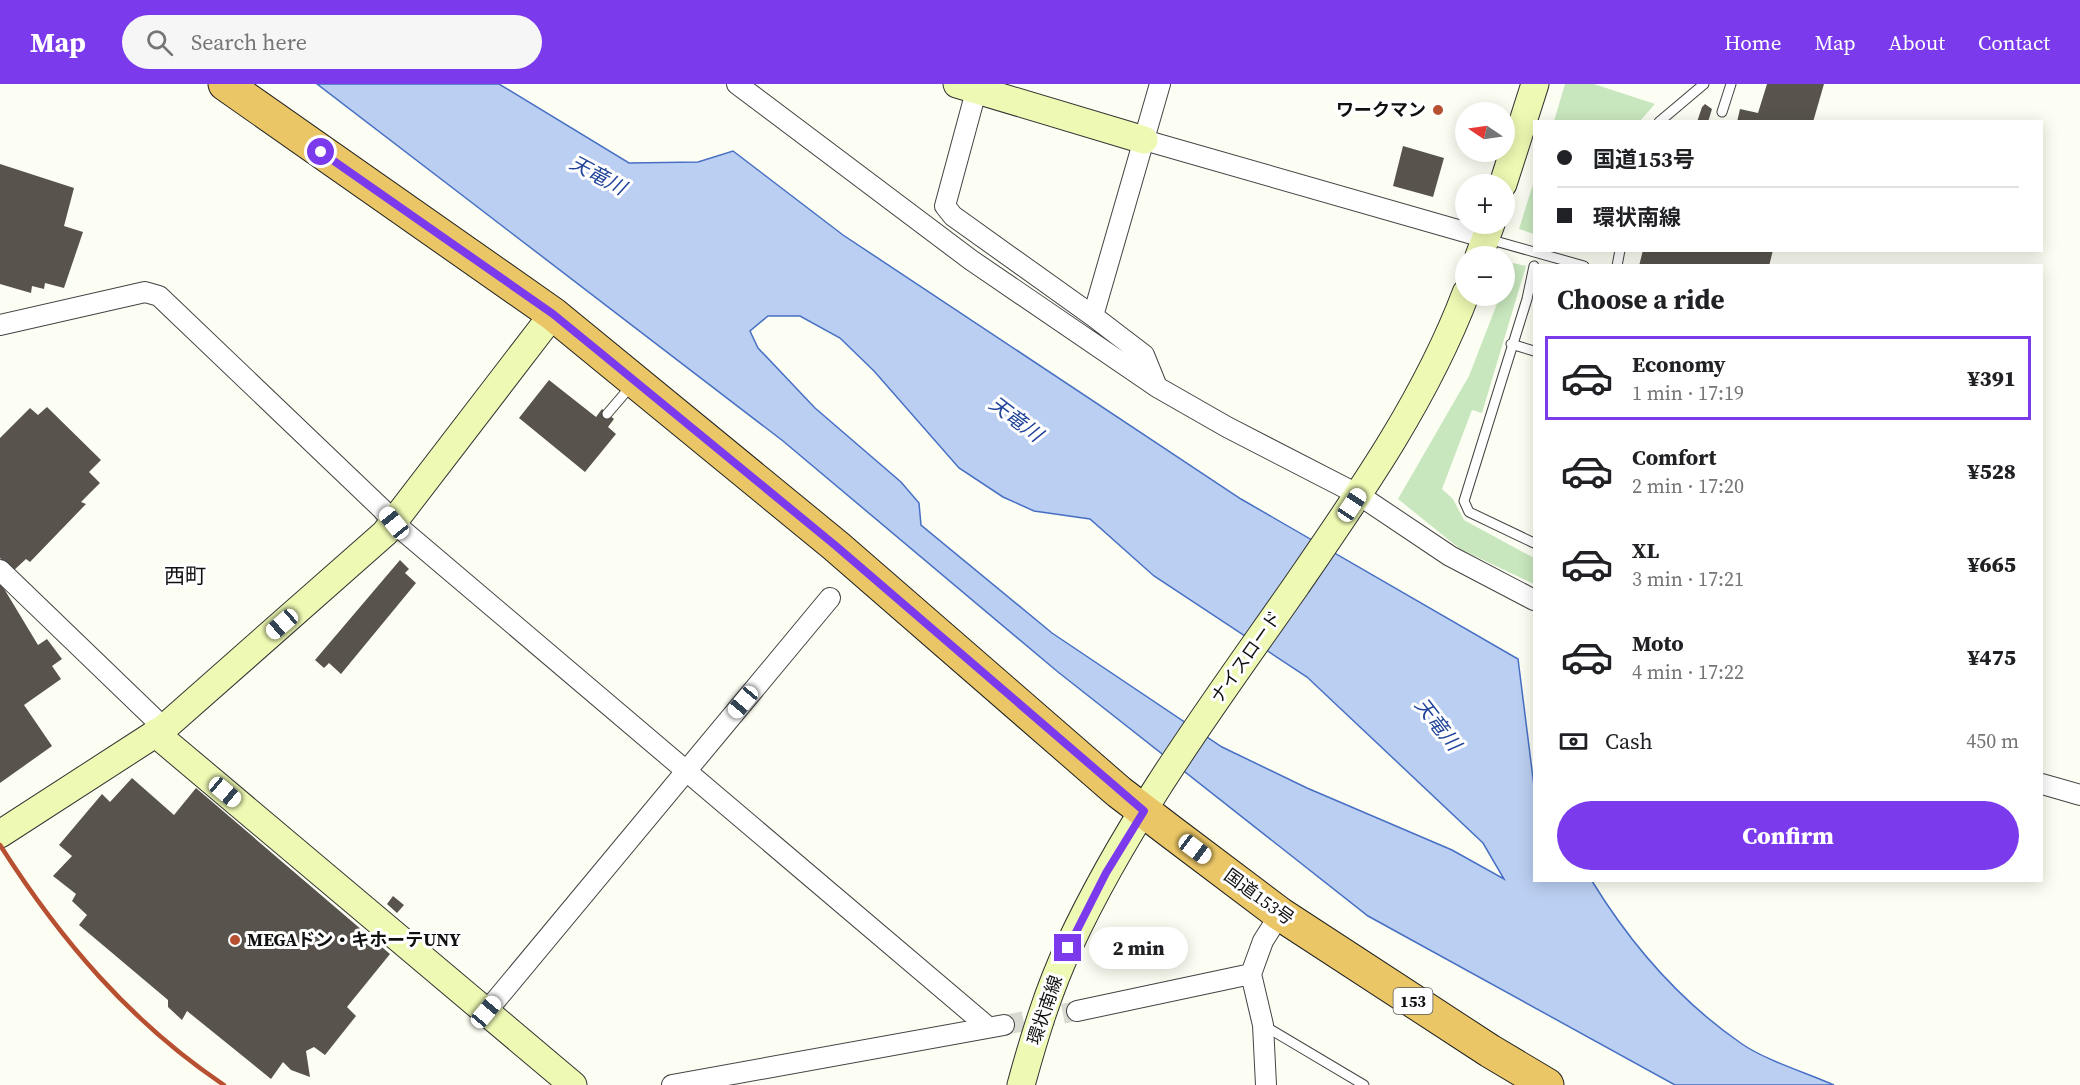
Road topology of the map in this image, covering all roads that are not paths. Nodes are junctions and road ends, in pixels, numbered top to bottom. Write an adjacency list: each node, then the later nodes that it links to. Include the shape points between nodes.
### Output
1 (225, 84): 19 (highway, 国道153号 / 153)
2 (737, 84): 25 (street, via 971,260)
3 (1160, 84): 10 (street)
4 (1535, 84): 11 (street)
5 (1704, 84): 9 (lane)
6 (1731, 84): 8 (lane)
7 (970, 86): 10 (street); 20 (street, via 945,206 953,216)
8 (1722, 112)
9 (1661, 120)
10 (1144, 140): 12 (street); 20 (street)
11 (1506, 174)
12 (1485, 239): 13 (lane)
13 (1537, 254): 14 (lane); 15 (lane)
14 (1535, 264)
15 (1576, 264)
16 (1533, 283): 17 (lane)
17 (1531, 300): 22 (lane)
18 (1461, 306): 27 (street, ナイスロード, via 1420,393)
19 (553, 314): 24 (highway, 国道153号 / 153); 28 (street)
20 (1093, 316): 25 (street, via 1144,355)
21 (0, 325): 28 (street, via 146,292 159,296)
22 (1511, 344): 23 (lane); 29 (lane, via 1464,501 1469,512)
23 (1533, 351)
24 (635, 380): 26 (lane); 37 (highway, 国道153号 / 153, via 836,546)
25 (1157, 387): 27 (street)
26 (608, 414)
27 (1355, 500): 32 (street); 37 (street, ナイスロード)
28 (394, 523): 33 (street); 34 (street)
29 (1533, 543)
30 (0, 570): 33 (street)
31 (830, 598): 34 (street)
32 (1533, 599)
33 (159, 730): 38 (street); 42 (street)
34 (685, 771): 42 (street); 45 (street, via 996,1026)
35 (2043, 783): 36 (street)
36 (2080, 795)
37 (1144, 811): 39 (highway, 国道153号 / 153); 46 (street, 環状南線, via 1106,873 1068,948)
38 (0, 834)
39 (1280, 914): 40 (street, via 1263,941); 49 (highway, 国道153号 / 153)
40 (1251, 974): 41 (street); 43 (street)
41 (1077, 1011)
42 (486, 1012): 44 (street)
43 (1263, 1025): 47 (street); 48 (lane)
44 (573, 1085)
45 (672, 1085)
46 (1021, 1085)
47 (1266, 1085)
48 (1364, 1085)
49 (1547, 1085)

